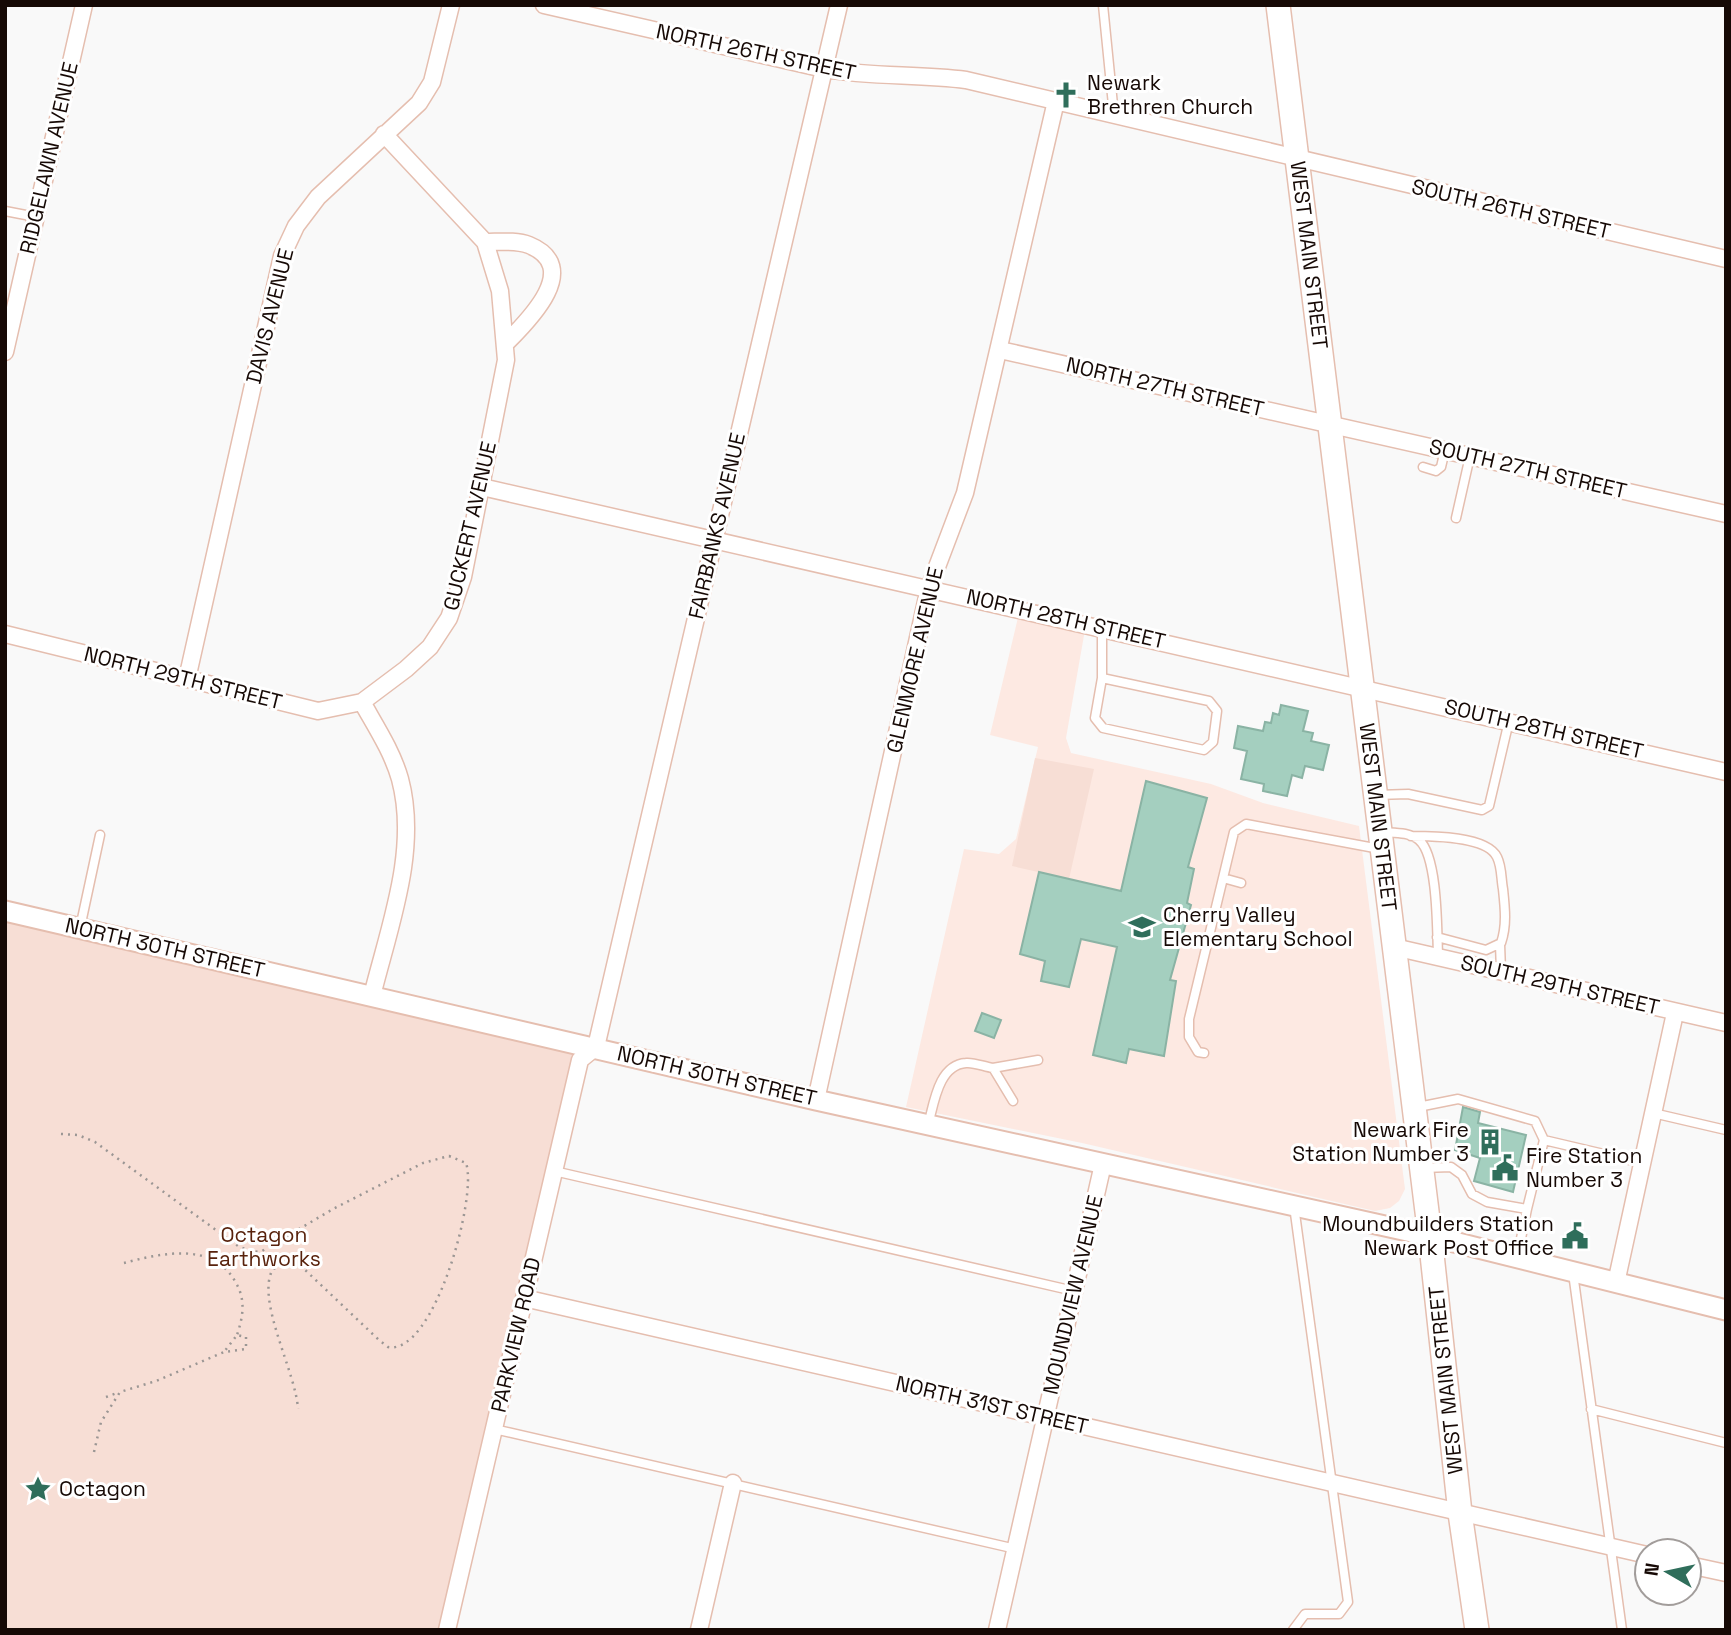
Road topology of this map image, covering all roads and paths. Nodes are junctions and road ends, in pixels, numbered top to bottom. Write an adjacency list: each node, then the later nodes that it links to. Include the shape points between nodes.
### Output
1 (84, 5): 13 (street, RIDGELAWN AVENUE)
2 (451, 5): 10 (street, DAVIS AVENUE, via 432,82 419,103)
3 (544, 5): 7 (street, NORTH 26TH STREET)
4 (839, 5): 7 (street, FAIRBANKS AVENUE)
5 (1104, 5): 9 (lane)
6 (1278, 5): 11 (main road, WEST MAIN STREET)
7 (824, 69): 8 (street, NORTH 26TH STREET, via 965,80); 26 (street, FAIRBANKS AVENUE)
8 (1056, 101): 9 (street, NORTH 26TH STREET); 17 (street, GLENMORE AVENUE)
9 (1114, 115): 11 (street, NORTH 26TH STREET)
10 (384, 134): 14 (street, GUCKERT AVENUE); 31 (street, DAVIS AVENUE, via 318,197 296,226 282,256)
11 (1297, 160): 15 (street, SOUTH 26TH STREET); 19 (main road, WEST MAIN STREET)
12 (5, 211): 13 (lane)
13 (36, 218): 18 (street, RIDGELAWN AVENUE)
14 (485, 242): 16 (street, GUCKERT AVENUE, via 500,291); 16 (street, via 529,245 542,253 551,267 546,299)
15 (1726, 259)
16 (507, 342): 23 (street, GUCKERT AVENUE)
17 (1000, 350): 19 (street, NORTH 27TH STREET); 27 (street, GLENMORE AVENUE, via 965,493)
18 (5, 352)
19 (1330, 425): 20 (street, SOUTH 27TH STREET); 32 (main road, WEST MAIN STREET)
20 (1445, 450): 21 (street, SOUTH 27TH STREET); 22 (lane, via 1436,471)
21 (1470, 456): 24 (street, SOUTH 27TH STREET); 25 (lane)
22 (1423, 467)
23 (482, 487): 26 (street, NORTH 28TH STREET); 33 (street, GUCKERT AVENUE, via 463,577 449,618 430,647)
24 (1726, 514)
25 (1456, 518)
26 (714, 541): 27 (street, NORTH 28TH STREET); 52 (street, FAIRBANKS AVENUE)
27 (929, 588): 28 (street, NORTH 28TH STREET); 56 (street, GLENMORE AVENUE)
28 (1102, 627): 30 (lane); 32 (street, NORTH 28TH STREET)
29 (5, 634): 31 (street, NORTH 29TH STREET)
30 (1102, 678): 30 (lane, via 1209,701 1217,711 1213,742 1204,750 1102,728 1095,718)
31 (187, 679): 33 (street, NORTH 29TH STREET, via 318,711)
32 (1362, 687): 34 (street, SOUTH 28TH STREET); 36 (main road, WEST MAIN STREET)
33 (362, 702): 49 (street, via 392,754 406,826 404,864)
34 (1509, 721): 35 (street, SOUTH 28TH STREET); 36 (lane, via 1489,806 1482,810 1408,794)
35 (1726, 772)
36 (1376, 794): 39 (main road, WEST MAIN STREET)
37 (100, 835): 43 (lane)
38 (1411, 836): 39 (lane); 44 (lane, via 1428,853); 45 (lane, via 1436,835 1492,850 1498,859 1503,894 1505,932)
39 (1381, 841): 40 (lane, via 1246,824 1234,832); 46 (main road, WEST MAIN STREET)
40 (1223, 878): 41 (lane); 53 (lane, via 1189,1019 1189,1037)
41 (1241, 883)
42 (5, 911): 43 (street, NORTH 30TH STREET)
43 (80, 929): 49 (street, NORTH 30TH STREET)
44 (1437, 937): 45 (lane, via 1486,950); 47 (lane)
45 (1500, 944): 48 (lane)
46 (1394, 947): 47 (street, SOUTH 29TH STREET); 58 (main road, WEST MAIN STREET)
47 (1438, 956): 48 (street, SOUTH 29TH STREET)
48 (1501, 971): 50 (street, SOUTH 29TH STREET)
49 (372, 996): 52 (street, NORTH 30TH STREET)
50 (1675, 1013): 51 (street, SOUTH 29TH STREET); 59 (street)
51 (1726, 1023)
52 (596, 1047): 56 (street, NORTH 30TH STREET); 67 (street, PARKVIEW ROAD, via 580,1060)
53 (1203, 1053)
54 (1038, 1060): 55 (lane)
55 (993, 1068): 57 (lane); 60 (lane, via 966,1062 950,1068 940,1084)
56 (816, 1100): 60 (street, NORTH 30TH STREET)
57 (1013, 1101)
58 (1414, 1108): 63 (lane, via 1458,1099 1499,1108 1535,1121); 66 (main road, WEST MAIN STREET)
59 (1653, 1113): 61 (lane); 64 (street)
60 (928, 1125): 65 (street, NORTH 30TH STREET)
61 (1726, 1130)
62 (61, 1134): 82 (path, via 95,1142 251,1252 262,1251 423,1163 449,1156 466,1163 462,1211 441,1292 423,1326 400,1346 388,1347 379,1340 302,1267 288,1263 273,1269 268,1285 270,1305)
63 (1544, 1140): 64 (lane); 69 (lane)
64 (1642, 1163): 74 (street)
65 (1103, 1164): 68 (street, NORTH 30TH STREET); 75 (street, MOUNDVIEW AVENUE)
66 (1422, 1168): 69 (lane, via 1451,1167 1462,1175 1472,1194 1487,1202); 70 (main road, WEST MAIN STREET)
67 (554, 1171): 75 (lane); 76 (street, PARKVIEW ROAD)
68 (1294, 1206): 70 (street, NORTH 30TH STREET); 89 (lane)
69 (1527, 1209): 71 (lane)
70 (1430, 1236): 71 (street, NORTH 30TH STREET); 90 (main road, WEST MAIN STREET)
71 (1517, 1258): 73 (street, NORTH 30TH STREET)
72 (124, 1263): 78 (path, via 184,1253 214,1259 234,1279 243,1299)
73 (1573, 1273): 74 (street, NORTH 30TH STREET); 83 (lane)
74 (1616, 1283): 77 (street, NORTH 30TH STREET)
75 (1074, 1291): 84 (street, MOUNDVIEW AVENUE)
76 (524, 1298): 84 (street, NORTH 31ST STREET); 85 (street, PARKVIEW ROAD)
77 (1726, 1310)
78 (237, 1335): 79 (path); 79 (path, via 246,1338 246,1349)
79 (224, 1353): 80 (path)
80 (120, 1392): 81 (path); 87 (path, via 101,1422)
81 (106, 1397)
82 (298, 1409)
83 (1591, 1409): 86 (lane); 91 (lane)
84 (1046, 1417): 89 (street, NORTH 31ST STREET); 92 (street, MOUNDVIEW AVENUE)
85 (494, 1429): 88 (lane); 96 (street, PARKVIEW ROAD)
86 (1726, 1443)
87 (94, 1451)
88 (733, 1482): 92 (lane); 97 (street)
89 (1334, 1484): 90 (street, NORTH 31ST STREET); 99 (lane, via 1349,1602 1339,1614 1299,1617)
90 (1460, 1513): 91 (street, NORTH 31ST STREET); 100 (main road, WEST MAIN STREET)
91 (1610, 1547): 93 (street, NORTH 31ST STREET); 101 (lane)
92 (1016, 1549): 98 (street, MOUNDVIEW AVENUE)
93 (1633, 1552)
94 (1703, 1568): 95 (street)
95 (1726, 1573)
96 (447, 1630)
97 (699, 1630)
98 (997, 1630)
99 (1293, 1630)
100 (1477, 1630)
101 (1622, 1630)

